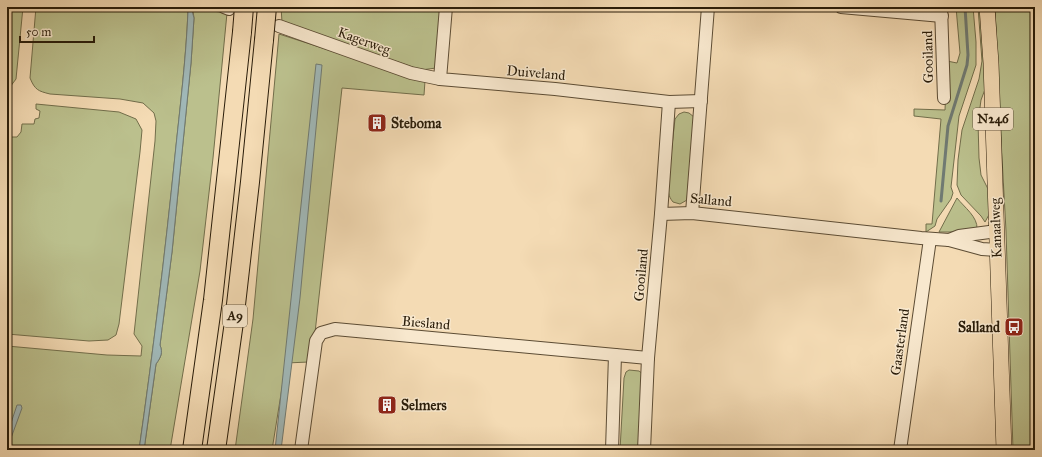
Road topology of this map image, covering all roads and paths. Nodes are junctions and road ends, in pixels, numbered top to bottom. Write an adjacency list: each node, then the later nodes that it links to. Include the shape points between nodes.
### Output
1 (267, 7): 22 (highway, A9, bridge, via 234,322)
2 (446, 7): 9 (street)
3 (708, 7): 12 (street)
4 (841, 7): 7 (street, Gooiland)
5 (987, 7): 15 (main road, Kanaalweg / N246)
6 (232, 8): 21 (highway, A9, bridge, via 242,32 213,300)
7 (942, 11): 10 (street, Gooiland)
8 (279, 26): 9 (street, Kagerweg, via 411,73)
9 (440, 79): 11 (street, Duiveland)
10 (944, 98)
11 (668, 102): 12 (street, Duiveland); 14 (street, Gooiland)
12 (701, 102): 13 (street)
13 (692, 213): 14 (street, Salland); 16 (street, Salland)
14 (661, 214): 20 (street, Gooiland)
15 (996, 231): 17 (street, Salland, via 959,236); 18 (main road, Kanaalweg / N246)
16 (930, 239): 17 (street, Salland); 26 (street, Gaasterland)
17 (949, 240): 18 (street, Salland, via 982,249)
18 (997, 250): 27 (main road, Kanaalweg / N246)
19 (615, 355): 20 (street, Biesland); 23 (street, Biesland, via 335,329 321,333 316,341); 24 (street)
20 (648, 358): 25 (street, Gooiland)
21 (192, 450)
22 (216, 450)
23 (300, 450)
24 (612, 450)
25 (644, 450)
26 (900, 450)
27 (1004, 450)

